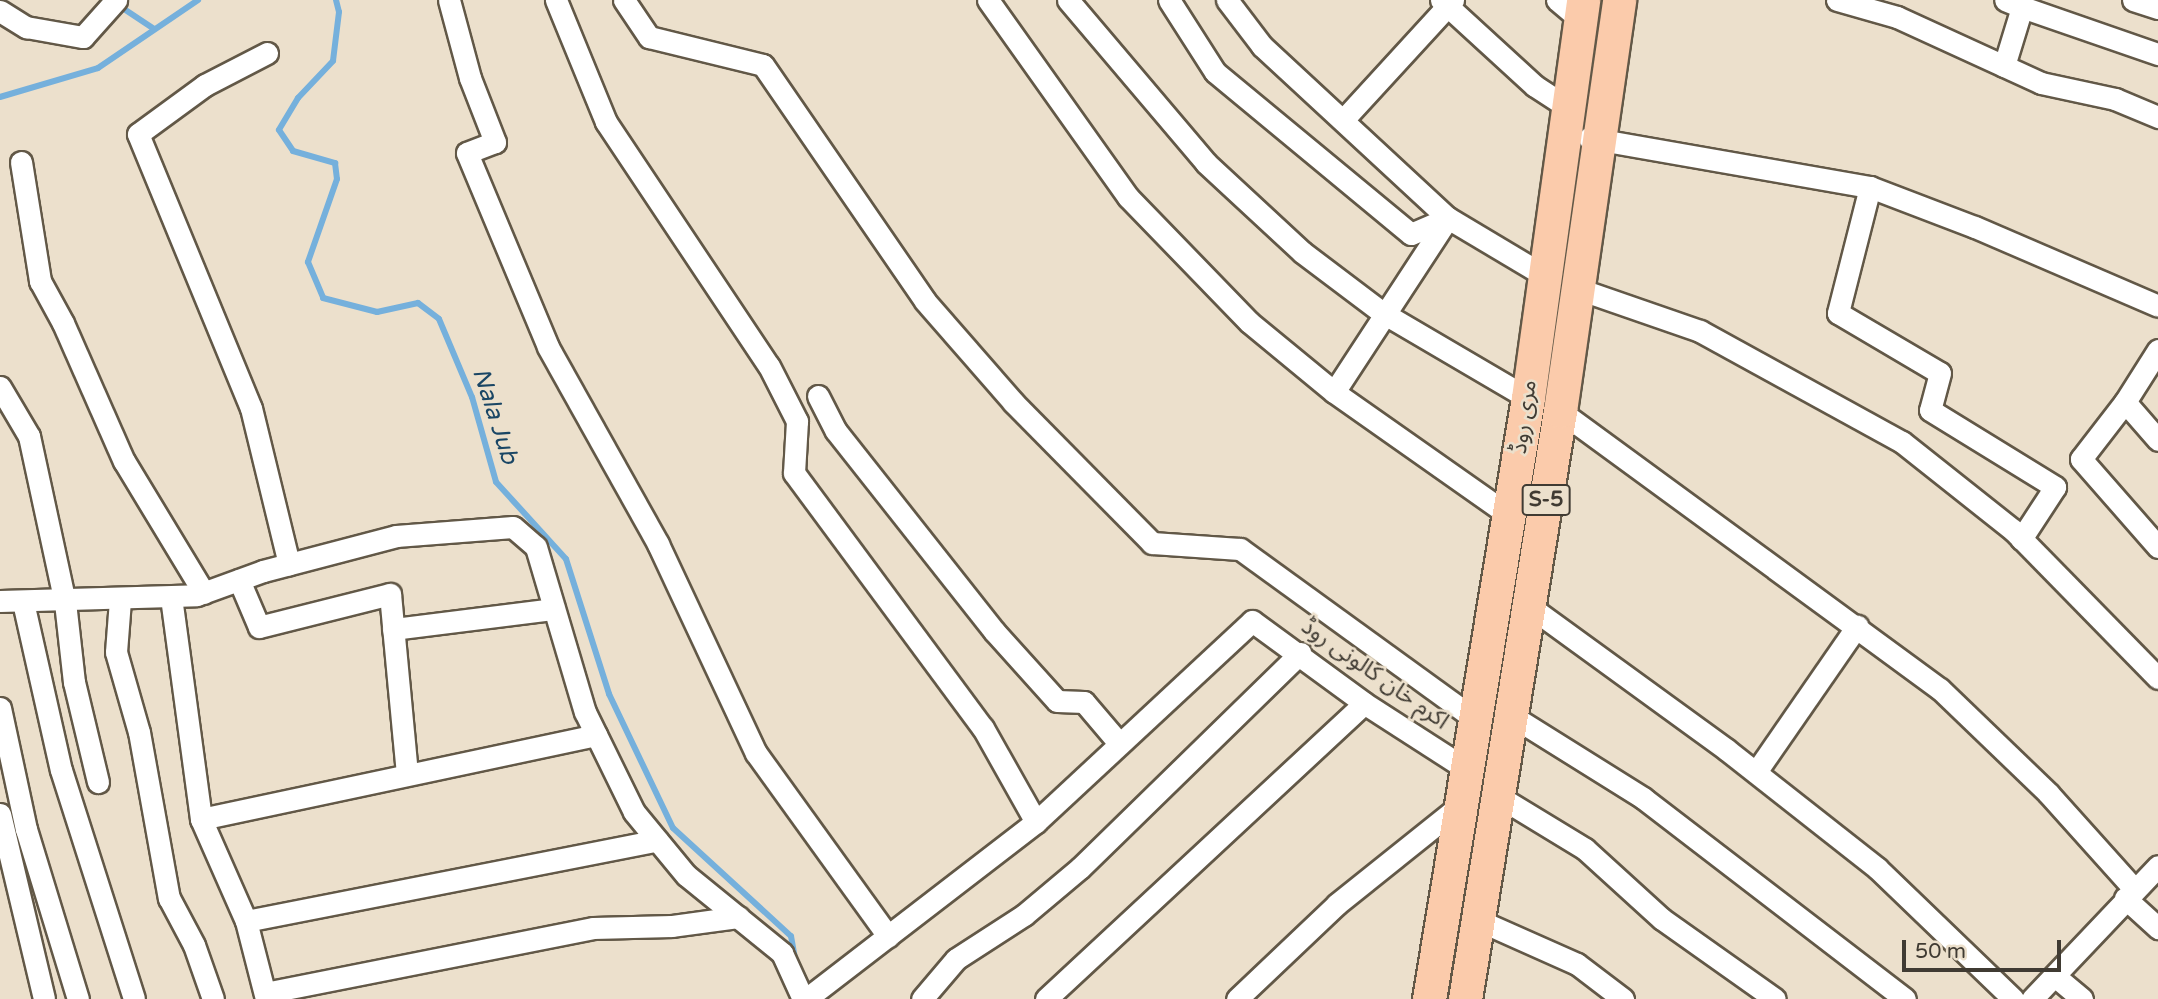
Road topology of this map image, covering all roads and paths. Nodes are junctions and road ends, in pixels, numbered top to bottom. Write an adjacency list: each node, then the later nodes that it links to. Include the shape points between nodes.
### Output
1 (116, 0): 16 (street, via 83,37 26,27)
2 (449, 0): 78 (street, via 470,78 495,142 467,153 548,347 658,544 755,753)
3 (556, 0): 70 (street, via 606,122 769,366 797,421 794,472 983,728)
4 (624, 0): 59 (street, via 649,37 763,65 925,301 1013,402 1152,543 1240,550)
5 (988, 0): 33 (street, via 1128,197 1249,322)
6 (1068, 0): 30 (street, via 1206,163 1302,252)
7 (1169, 0): 26 (street, via 1215,72 1411,234)
8 (1227, 0): 21 (street, via 1262,47)
9 (1619, 0): 23 (main road, مری روڈ / S-5)
10 (1837, 0): 19 (street, via 1898,17)
11 (2133, 0): 15 (street)
12 (1448, 2): 21 (street); 22 (street)
13 (2011, 2): 18 (street); 19 (street)
14 (1573, 6): 22 (main road, مری روڈ / S-5)
15 (2158, 8)
16 (0, 11)
17 (267, 53): 42 (street, via 205,85 138,134 251,408)
18 (2158, 54)
19 (2004, 66): 20 (street, via 2040,83 2115,99)
20 (2158, 117)
21 (1343, 120): 26 (street)
22 (1565, 120): 23 (street); 27 (main road, مری روڈ / S-5)
23 (1599, 139): 25 (street); 28 (main road, مری روڈ / S-5)
24 (21, 162): 44 (street, via 40,281 124,461)
25 (1870, 187): 29 (street); 40 (street, via 1838,313 1940,373 1930,410 2055,487)
26 (1448, 218): 27 (street); 30 (street)
27 (1542, 274): 35 (main road, مری روڈ / S-5)
28 (1576, 288): 37 (main road, مری روڈ / S-5); 40 (street, via 1700,331 1794,380 1902,442)
29 (2158, 306)
30 (1383, 313): 33 (street); 35 (street)
31 (2158, 350): 36 (street)
32 (0, 387): 49 (street, via 29,436)
33 (1334, 392): 39 (street)
34 (818, 396): 61 (street, via 835,431 994,631 1057,701 1084,702)
35 (1528, 398): 39 (main road, مری روڈ / S-5)
36 (2125, 402): 38 (street); 41 (street, via 2081,459)
37 (1560, 411): 50 (main road, مری روڈ / S-5); 52 (street)
38 (2158, 440)
39 (1509, 515): 59 (main road, مری روڈ / S-5)
40 (2021, 539): 55 (street)
41 (2158, 547)
42 (289, 564): 43 (street); 51 (street, via 397,536 513,527 536,547)
43 (239, 580): 44 (street); 53 (street, via 259,627 390,594)
44 (204, 593): 45 (street)
45 (171, 597): 46 (street); 69 (street)
46 (120, 600): 49 (street); 84 (street, via 116,652 139,732 169,898 194,945)
47 (0, 601): 48 (street)
48 (23, 602): 49 (street); 83 (street, via 61,770)
49 (65, 602): 65 (street, via 74,682)
50 (1529, 606): 58 (main road, مری روڈ / S-5); 63 (street)
51 (554, 609): 53 (street); 60 (street)
52 (1857, 626): 63 (street); 73 (street, via 1950,699 2048,793)
53 (393, 629): 64 (street)
54 (1300, 653): 56 (street, اکرم خان کالونی روڈ); 61 (street, اکرم خان کالونی روڈ, via 1252,621); 86 (street, via 1080,868 1024,915 956,959)
55 (2158, 678)
56 (1364, 703): 62 (street, اکرم خان کالونی روڈ); 87 (street)
57 (0, 708): 82 (street, via 26,830)
58 (1512, 716): 66 (main road, مری روڈ / S-5); 93 (street, via 1643,798)
59 (1475, 719): 62 (main road, مری روڈ / S-5)
60 (596, 735): 64 (street); 71 (street, via 634,812)
61 (1118, 743): 70 (street)
62 (1468, 770): 67 (main road, مری روڈ / S-5)
63 (1756, 772): 94 (street, via 1877,868)
64 (407, 774): 69 (street)
65 (98, 782)
66 (1498, 796): 75 (main road, مری روڈ / S-5); 92 (street, via 1585,849 1662,919)
67 (1462, 804): 88 (street, via 1337,904); 89 (main road, مری روڈ / S-5)
68 (0, 814): 81 (street)
69 (201, 820): 76 (street)
70 (1036, 822): 78 (street)
71 (657, 839): 74 (street, via 686,875); 76 (street)
72 (2158, 866): 73 (street)
73 (2129, 894): 77 (street); 79 (street)
74 (738, 917): 80 (street, via 672,926 593,928); 85 (street, via 782,953)
75 (1478, 920): 90 (main road, مری روڈ / S-5); 91 (street, via 1577,964)
76 (246, 921): 80 (street)
77 (2158, 928)
78 (888, 936): 85 (street)
79 (2056, 977): 95 (street); 96 (street)
80 (265, 996)
81 (44, 999)
82 (78, 999)
83 (134, 999)
84 (213, 999)
85 (804, 999)
86 (922, 999)
87 (1046, 999)
88 (1237, 999)
89 (1429, 999)
90 (1465, 999)
91 (1623, 999)
92 (1775, 999)
93 (1905, 999)
94 (2012, 999)
95 (2032, 999)
96 (2082, 999)

